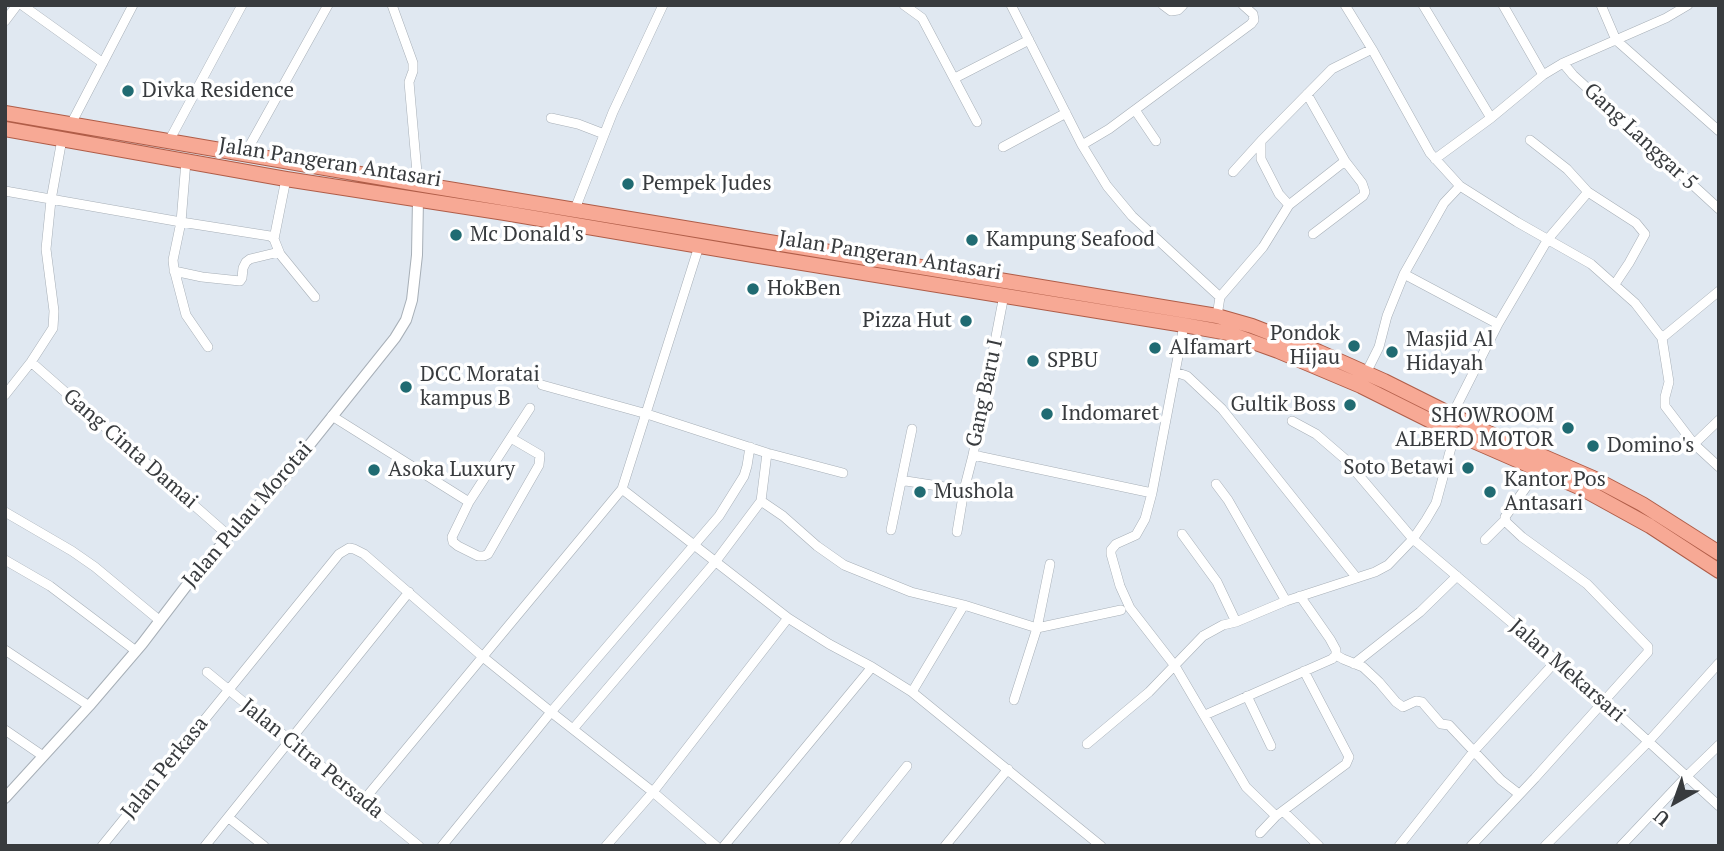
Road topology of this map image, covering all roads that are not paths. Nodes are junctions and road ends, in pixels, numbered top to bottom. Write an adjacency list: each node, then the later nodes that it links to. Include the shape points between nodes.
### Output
1 (19, 5): 17 (street); 21 (street)
2 (133, 5): 21 (street)
3 (242, 5): 38 (street)
4 (328, 5): 43 (street)
5 (392, 5): 49 (street, via 413,63 409,82)
6 (663, 5): 35 (street)
7 (904, 5): 24 (street, via 922,18)
8 (1012, 5): 18 (street)
9 (1163, 5): 10 (street, via 1171,11)
10 (1183, 5)
11 (1243, 5): 26 (street, via 1253,14 1251,24)
12 (1345, 5): 20 (street)
13 (1423, 5): 30 (street)
14 (1503, 5): 23 (street)
15 (1688, 5): 19 (street)
16 (1605, 7): 19 (street)
17 (5, 21)
18 (1029, 40): 24 (street); 28 (street)
19 (1616, 40): 22 (street); 34 (street)
20 (1371, 49): 25 (street, via 1332,69); 44 (street)
21 (103, 63): 32 (street)
22 (1563, 63): 23 (street); 57 (street, Gang Langgar 5)
23 (1544, 75): 30 (street)
24 (955, 78): 31 (street)
25 (1307, 94): 40 (street); 46 (street)
26 (1135, 110): 39 (street); 41 (street)
27 (5, 113): 32 (main road, Jalan Pangeran Antasari)
28 (1066, 113): 41 (street); 42 (street)
29 (551, 118): 35 (street)
30 (1491, 118): 44 (street)
31 (977, 122)
32 (71, 124): 38 (main road, Jalan Pangeran Antasari)
33 (5, 130): 36 (main road, Jalan Pangeran Antasari)
34 (1719, 131)
35 (604, 134): 56 (street)
36 (62, 139): 45 (main road, Jalan Pangeran Antasari); 54 (street)
37 (1530, 140): 52 (street)
38 (169, 141): 43 (main road, Jalan Pangeran Antasari)
39 (1156, 141)
40 (1261, 141): 47 (street); 55 (street, via 1261,159)
41 (1082, 145): 74 (street, via 1132,216)
42 (1003, 147)
43 (245, 154): 49 (main road, Jalan Pangeran Antasari)
44 (1435, 159): 50 (street)
45 (186, 161): 48 (main road, Jalan Pangeran Antasari); 58 (street)
46 (1345, 161): 55 (street); 59 (street, via 1365,192)
47 (1233, 172)
48 (286, 179): 53 (main road, Jalan Pangeran Antasari); 60 (street)
49 (418, 184): 56 (main road, Jalan Pangeran Antasari)
50 (1460, 186): 61 (street); 68 (street, via 1444,203)
51 (5, 191): 54 (street)
52 (1588, 192): 61 (street); 70 (street, via 1636,223 1645,234)
53 (418, 199): 62 (main road, Jalan Pangeran Antasari); 88 (street, Jalan Pulau Morotai, via 417,255 406,320)
54 (51, 200): 58 (street); 80 (street, via 46,250 55,321)
55 (1289, 205): 74 (street, via 1263,247)
56 (575, 209): 64 (main road, Jalan Pangeran Antasari)
57 (1719, 209)
58 (181, 222): 60 (street); 66 (street)
59 (1313, 234)
60 (275, 239): 63 (street)
61 (1548, 239): 70 (street); 76 (street)
62 (696, 246): 67 (main road, Jalan Pangeran Antasari); 86 (street)
63 (279, 252): 66 (street, via 250,259 240,281); 73 (street)
64 (870, 257): 65 (main road, Jalan Pangeran Antasari); 67 (main road, via 875,266)
65 (894, 261): 69 (main road, via 886,267); 75 (main road, Jalan Pangeran Antasari)
66 (174, 271): 79 (street, via 186,316)
67 (867, 273): 69 (main road, Jalan Pangeran Antasari)
68 (1404, 274): 76 (street); 82 (street)
69 (891, 278): 72 (main road, Jalan Pangeran Antasari)
70 (1615, 284): 78 (street)
71 (1719, 291): 78 (street)
72 (1004, 295): 77 (main road, Jalan Pangeran Antasari); 97 (street, Gang Baru I)
73 (315, 297)
74 (1220, 297): 75 (street)
75 (1217, 316): 82 (main road, Jalan Pangeran Antasari, via 1285,338)
76 (1498, 324): 87 (street)
77 (1184, 325): 81 (street); 92 (main road, Jalan Pangeran Antasari, via 1228,333 1278,351)
78 (1662, 338): 94 (street, via 1669,383 1665,406)
79 (208, 347)
80 (31, 362): 84 (street); 113 (street, Gang Cinta Damai)
81 (1175, 372): 105 (street); 123 (street, via 1186,376 1222,409)
82 (1366, 373): 87 (main road, Jalan Pangeran Antasari)
83 (542, 385): 86 (street)
84 (5, 395)
85 (530, 408): 93 (street)
86 (647, 414): 95 (street); 103 (street)
87 (1452, 415): 117 (main road, Jalan Pangeran Antasari, via 1616,490)
88 (332, 416): 107 (street); 113 (street, Jalan Pulau Morotai, via 283,480)
89 (1719, 420): 94 (street)
90 (1292, 421): 114 (street, Jalan Mekarsari, via 1345,459)
91 (912, 429): 101 (street)
92 (1455, 433): 99 (main road, Jalan Pangeran Antasari); 114 (street, via 1436,503)
93 (511, 438): 107 (street); 107 (street, via 541,459 484,556 453,542)
94 (1694, 444): 98 (street)
95 (750, 447): 96 (street); 116 (street, via 744,476 719,516)
96 (767, 453): 100 (street); 106 (street)
97 (973, 455): 104 (street, Gang Baru I); 105 (street)
98 (1719, 467)
99 (1539, 469): 109 (street); 121 (main road, Jalan Pangeran Antasari, via 1626,512)
100 (843, 473)
101 (901, 482): 104 (street); 110 (street)
102 (1216, 484): 126 (street)
103 (622, 489): 116 (street); 136 (street)
104 (964, 490): 111 (street, Gang Baru I)
105 (1152, 493): 140 (street, via 1140,530 1116,544 1111,554 1130,608)
106 (761, 500): 119 (street); 127 (street, via 844,565 911,592)
107 (469, 502)
108 (5, 512): 130 (street, via 96,567)
109 (1505, 520): 115 (street); 148 (street, via 1587,584 1648,647 1647,654)
110 (891, 530)
111 (957, 532)
112 (1182, 534): 131 (street, via 1217,582)
113 (229, 536): 130 (street, Jalan Pulau Morotai)
114 (1413, 539): 122 (street, Jalan Mekarsari); 123 (street, via 1388,565)
115 (1485, 540)
116 (693, 545): 119 (street); 150 (street)
117 (1718, 550)
118 (5, 560): 134 (street, via 50,586)
119 (716, 561): 129 (street); 152 (street)
120 (1050, 564): 132 (street)
121 (1719, 571)
122 (1457, 576): 137 (street, Jalan Mekarsari); 139 (street)
123 (1356, 577): 125 (street)
124 (409, 592): 136 (street); 144 (street, Jalan Perkasa, via 364,554 345,550); 154 (street)
125 (1300, 596): 126 (street); 135 (street, via 1331,639)
126 (1286, 601): 131 (street)
127 (964, 605): 132 (street); 145 (street)
128 (1121, 610): 132 (street)
129 (788, 618): 141 (street); 164 (street)
130 (159, 620): 134 (street, Jalan Pulau Morotai)
131 (1236, 622): 140 (street, via 1203,636)
132 (1037, 628): 147 (street)
133 (5, 650): 149 (street)
134 (136, 651): 149 (street, Jalan Pulau Morotai)
135 (1336, 655): 139 (street); 142 (street)
136 (483, 656): 150 (street); 167 (street)
137 (1556, 661): 148 (street, Jalan Mekarsari); 159 (street)
138 (1719, 663): 155 (street)
139 (1354, 664): 159 (street, via 1363,667 1403,706 1422,702)
140 (1175, 666): 151 (street); 156 (street)
141 (872, 667): 145 (street); 180 (street)
142 (1304, 671): 146 (street); 169 (street, via 1349,757)
143 (207, 672): 144 (street, Jalan Citra Persada)
144 (228, 690): 154 (street, Jalan Citra Persada); 173 (street, Jalan Perkasa)
145 (912, 692): 162 (street)
146 (1247, 696): 151 (street); 158 (street)
147 (1014, 700)
148 (1604, 701): 155 (street, Jalan Mekarsari); 165 (street)
149 (89, 706): 160 (street, Jalan Pulau Morotai)
150 (554, 714): 152 (street); 177 (street)
151 (1205, 715): 169 (street, via 1246,787)
152 (571, 727): 164 (street)
153 (5, 730): 160 (street)
154 (289, 740): 167 (street, Jalan Citra Persada); 170 (street)
155 (1648, 741): 163 (street, Jalan Mekarsari); 188 (street)
156 (1087, 744)
157 (1719, 745): 163 (street)
158 (1271, 746)
159 (1474, 751): 165 (street); 186 (street)
160 (43, 756): 166 (street, Jalan Pulau Morotai)
161 (907, 766): 181 (street)
162 (1008, 769): 172 (street); 182 (street)
163 (1687, 776): 168 (street, Jalan Mekarsari); 189 (street)
164 (653, 792): 178 (street); 179 (street)
165 (1519, 794): 187 (street)
166 (5, 799)
167 (363, 801): 176 (street, Jalan Citra Persada)
168 (1719, 806)
169 (1280, 814): 171 (street); 185 (street)
170 (229, 818): 174 (street); 175 (street)
171 (1259, 833)
172 (1090, 836): 183 (street); 184 (street)
173 (108, 844)
174 (205, 846)
175 (264, 846)
176 (419, 846)
177 (442, 846)
178 (606, 846)
179 (716, 846)
180 (724, 846)
181 (843, 846)
182 (945, 846)
183 (1083, 846)
184 (1101, 846)
185 (1319, 846)
186 (1399, 846)
187 (1471, 846)
188 (1545, 846)
189 (1621, 846)

